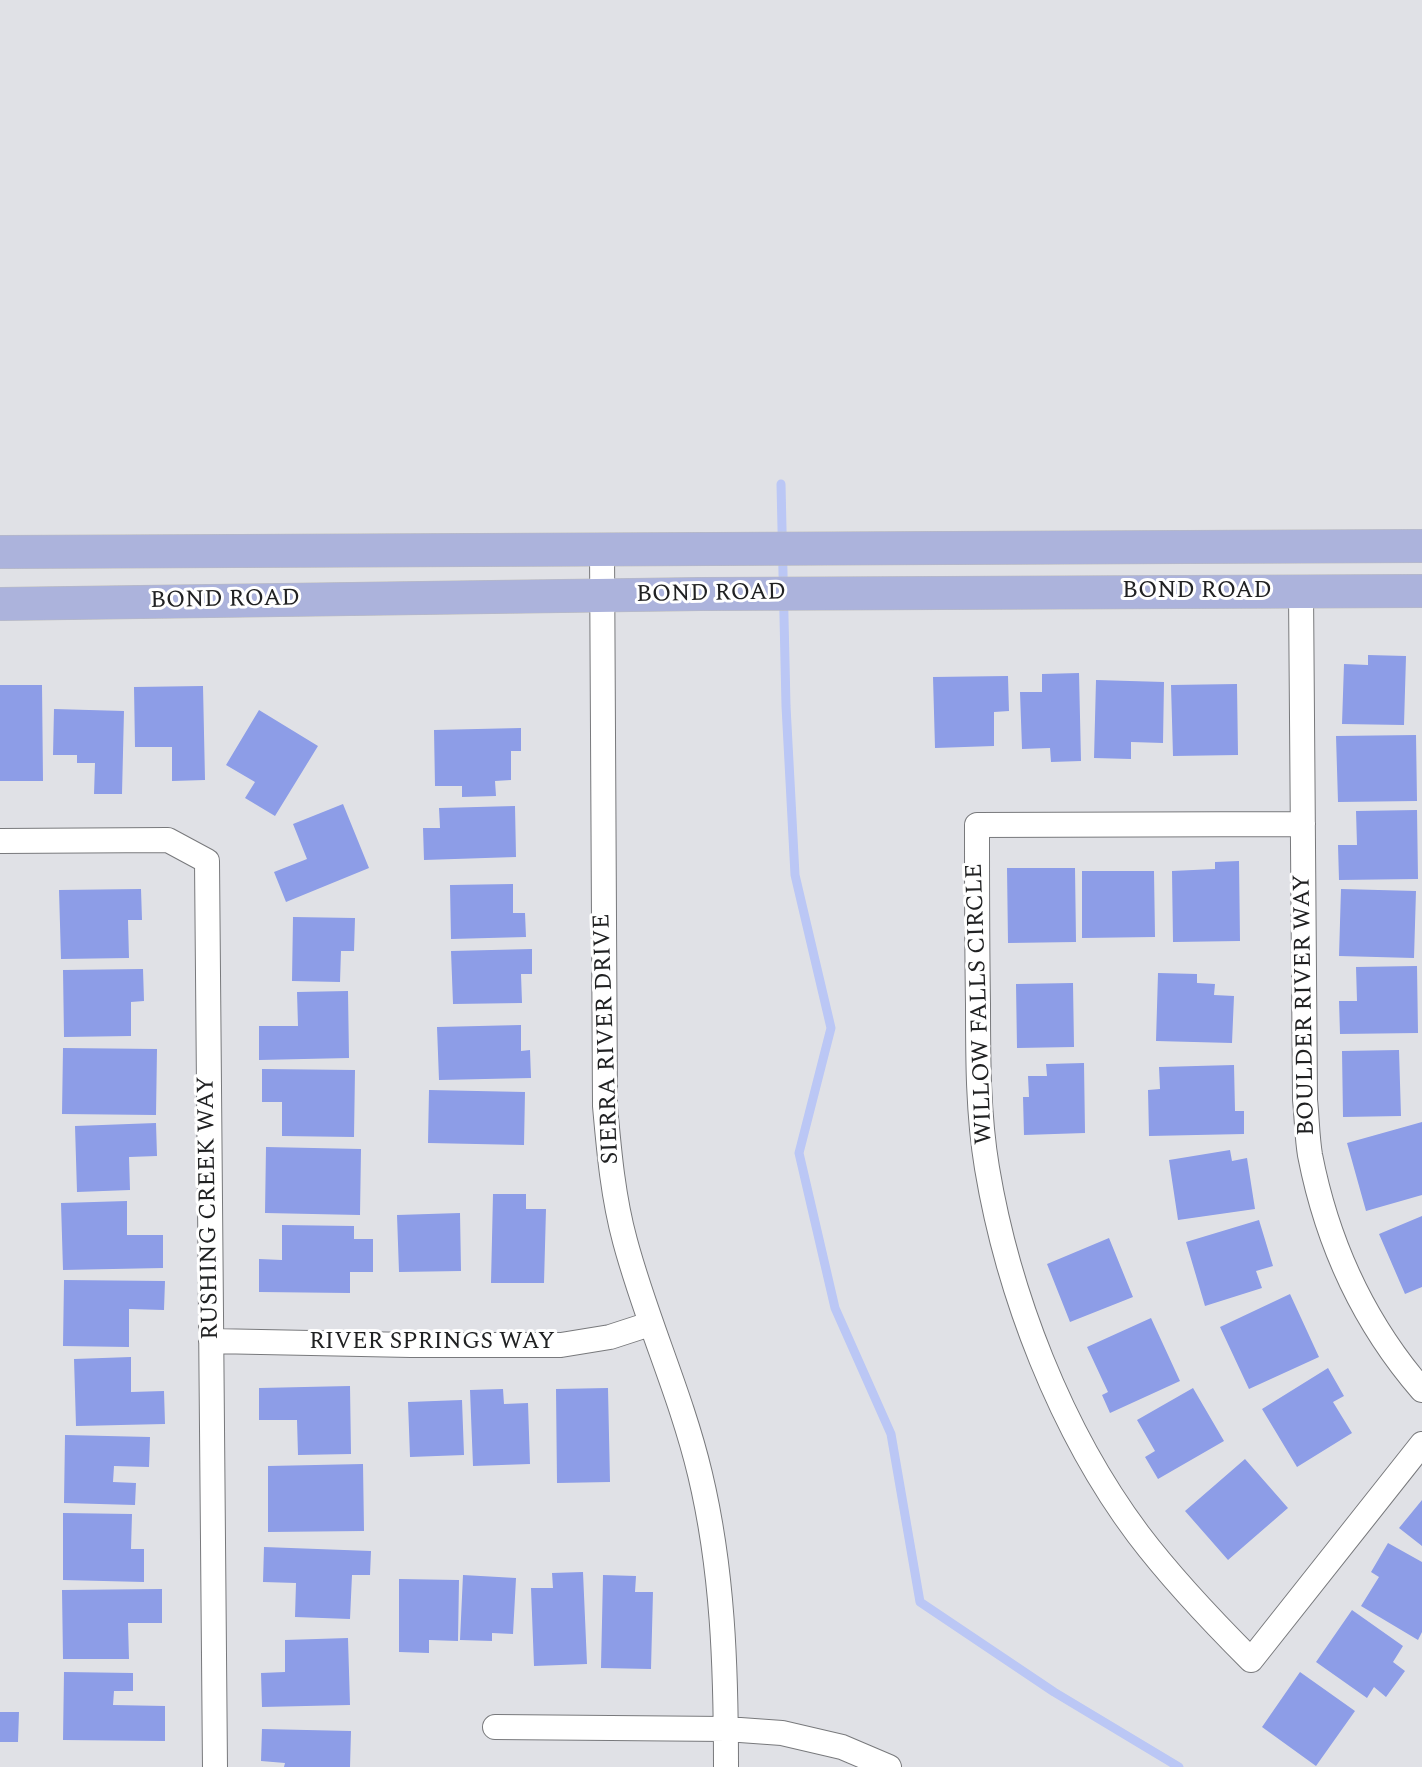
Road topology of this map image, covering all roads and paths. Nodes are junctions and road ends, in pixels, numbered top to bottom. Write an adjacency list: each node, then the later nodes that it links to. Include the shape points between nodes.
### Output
1 (1422, 546): 2 (main road, BOND ROAD)
2 (602, 548): 3 (main road, BOND ROAD); 9 (street, SIERRA RIVER DRIVE)
3 (222, 551): 4 (main road, BOND ROAD); 6 (main road, via 146,574)
4 (0, 552)
5 (1422, 566): 7 (main road, via 1331,568 1318,574)
6 (0, 574)
7 (1301, 591): 8 (main road, BOND ROAD); 9 (main road, BOND ROAD); 11 (street, BOULDER RIVER WAY)
8 (1422, 591)
9 (602, 596): 10 (main road, BOND ROAD); 13 (street, SIERRA RIVER DRIVE, via 606,1106 611,1167 624,1239)
10 (0, 604)
11 (1303, 824): 15 (street, BOULDER RIVER WAY, via 1305,1100 1310,1153 1326,1219 1347,1274 1371,1320); 16 (street, WILLOW FALLS CIRCLE, via 976,825 978,1083 987,1167 1022,1310 1049,1379 1089,1458 1137,1533 1193,1602 1251,1660)
12 (0, 841): 14 (street, RUSHING CREEK WAY, via 168,840 207,861)
13 (650, 1324): 14 (street, RIVER SPRINGS WAY, via 610,1337 561,1345); 18 (street, SIERRA RIVER DRIVE, via 697,1462 716,1555 724,1637)
14 (211, 1341): 19 (street, RUSHING CREEK WAY)
15 (1422, 1390)
16 (1422, 1444)
17 (495, 1727): 18 (street)
18 (726, 1729): 20 (street, SIERRA RIVER DRIVE); 21 (street, via 782,1733 842,1747)
19 (215, 1767)
20 (726, 1767)
21 (889, 1767)

